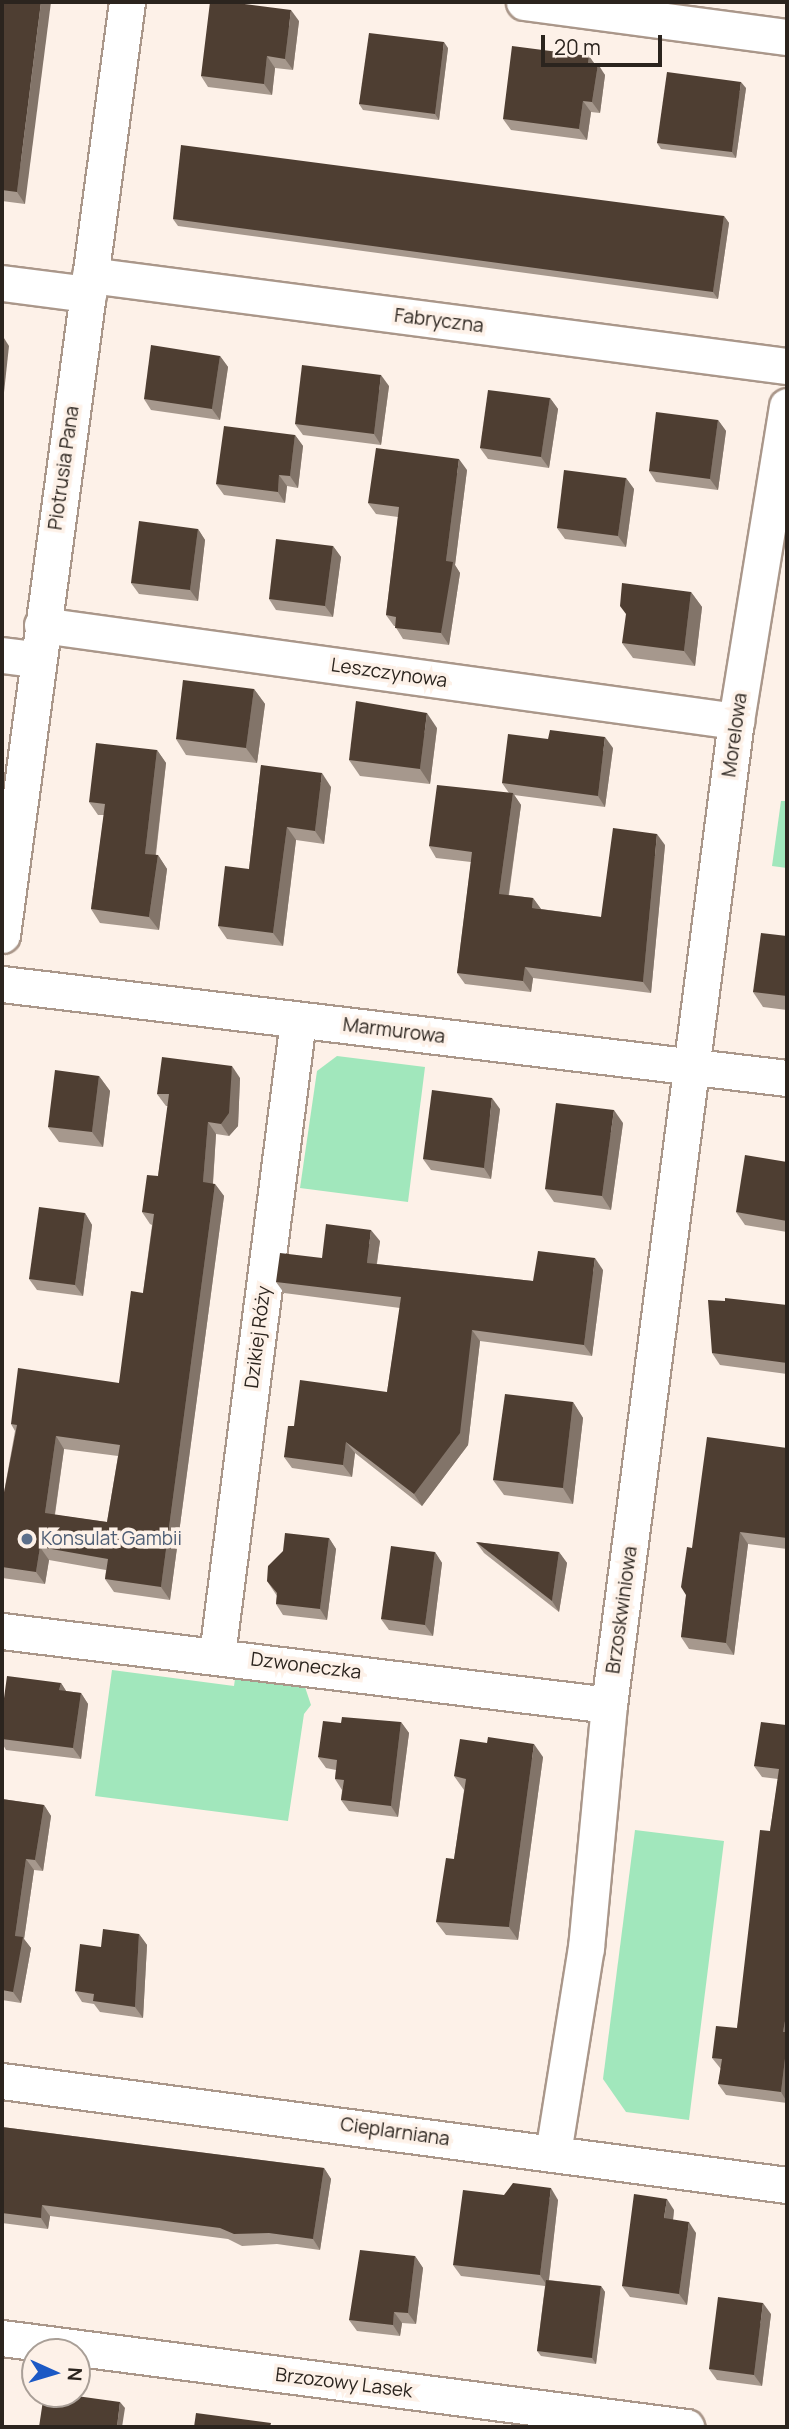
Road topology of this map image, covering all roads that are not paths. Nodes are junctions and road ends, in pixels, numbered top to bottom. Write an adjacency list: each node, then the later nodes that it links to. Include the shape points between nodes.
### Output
1 (127, 2): 5 (street, Piotrusia Pana)
2 (524, 2): 3 (street)
3 (787, 37)
4 (2, 283): 5 (street, Fabryczna)
5 (89, 285): 6 (street, Fabryczna); 8 (street, Piotrusia Pana)
6 (787, 366)
7 (787, 406): 11 (street, Morelowa)
8 (42, 625): 10 (street, Piotrusia Pana); 11 (street, Leszczynowa)
9 (2, 655): 10 (street)
10 (37, 659): 12 (street, Piotrusia Pana)
11 (736, 721): 15 (street, Morelowa)
12 (2, 935)
13 (2, 984): 14 (street, Marmurowa)
14 (298, 1020): 15 (street, Marmurowa); 18 (street, Dzikiej Róży)
15 (694, 1066): 16 (street, Marmurowa); 19 (street, Brzoskwiniowa)
16 (787, 1078)
17 (2, 1631): 18 (street, Dzwoneczka)
18 (217, 1655): 19 (street, Dzwoneczka)
19 (609, 1705): 21 (street, Brzoskwiniowa, via 586,1948)
20 (2, 2081): 21 (street, Cieplarniana)
21 (554, 2153): 22 (street, Cieplarniana)
22 (787, 2185)
23 (2, 2338): 24 (street, Brzozowy Lasek)
24 (686, 2427)

